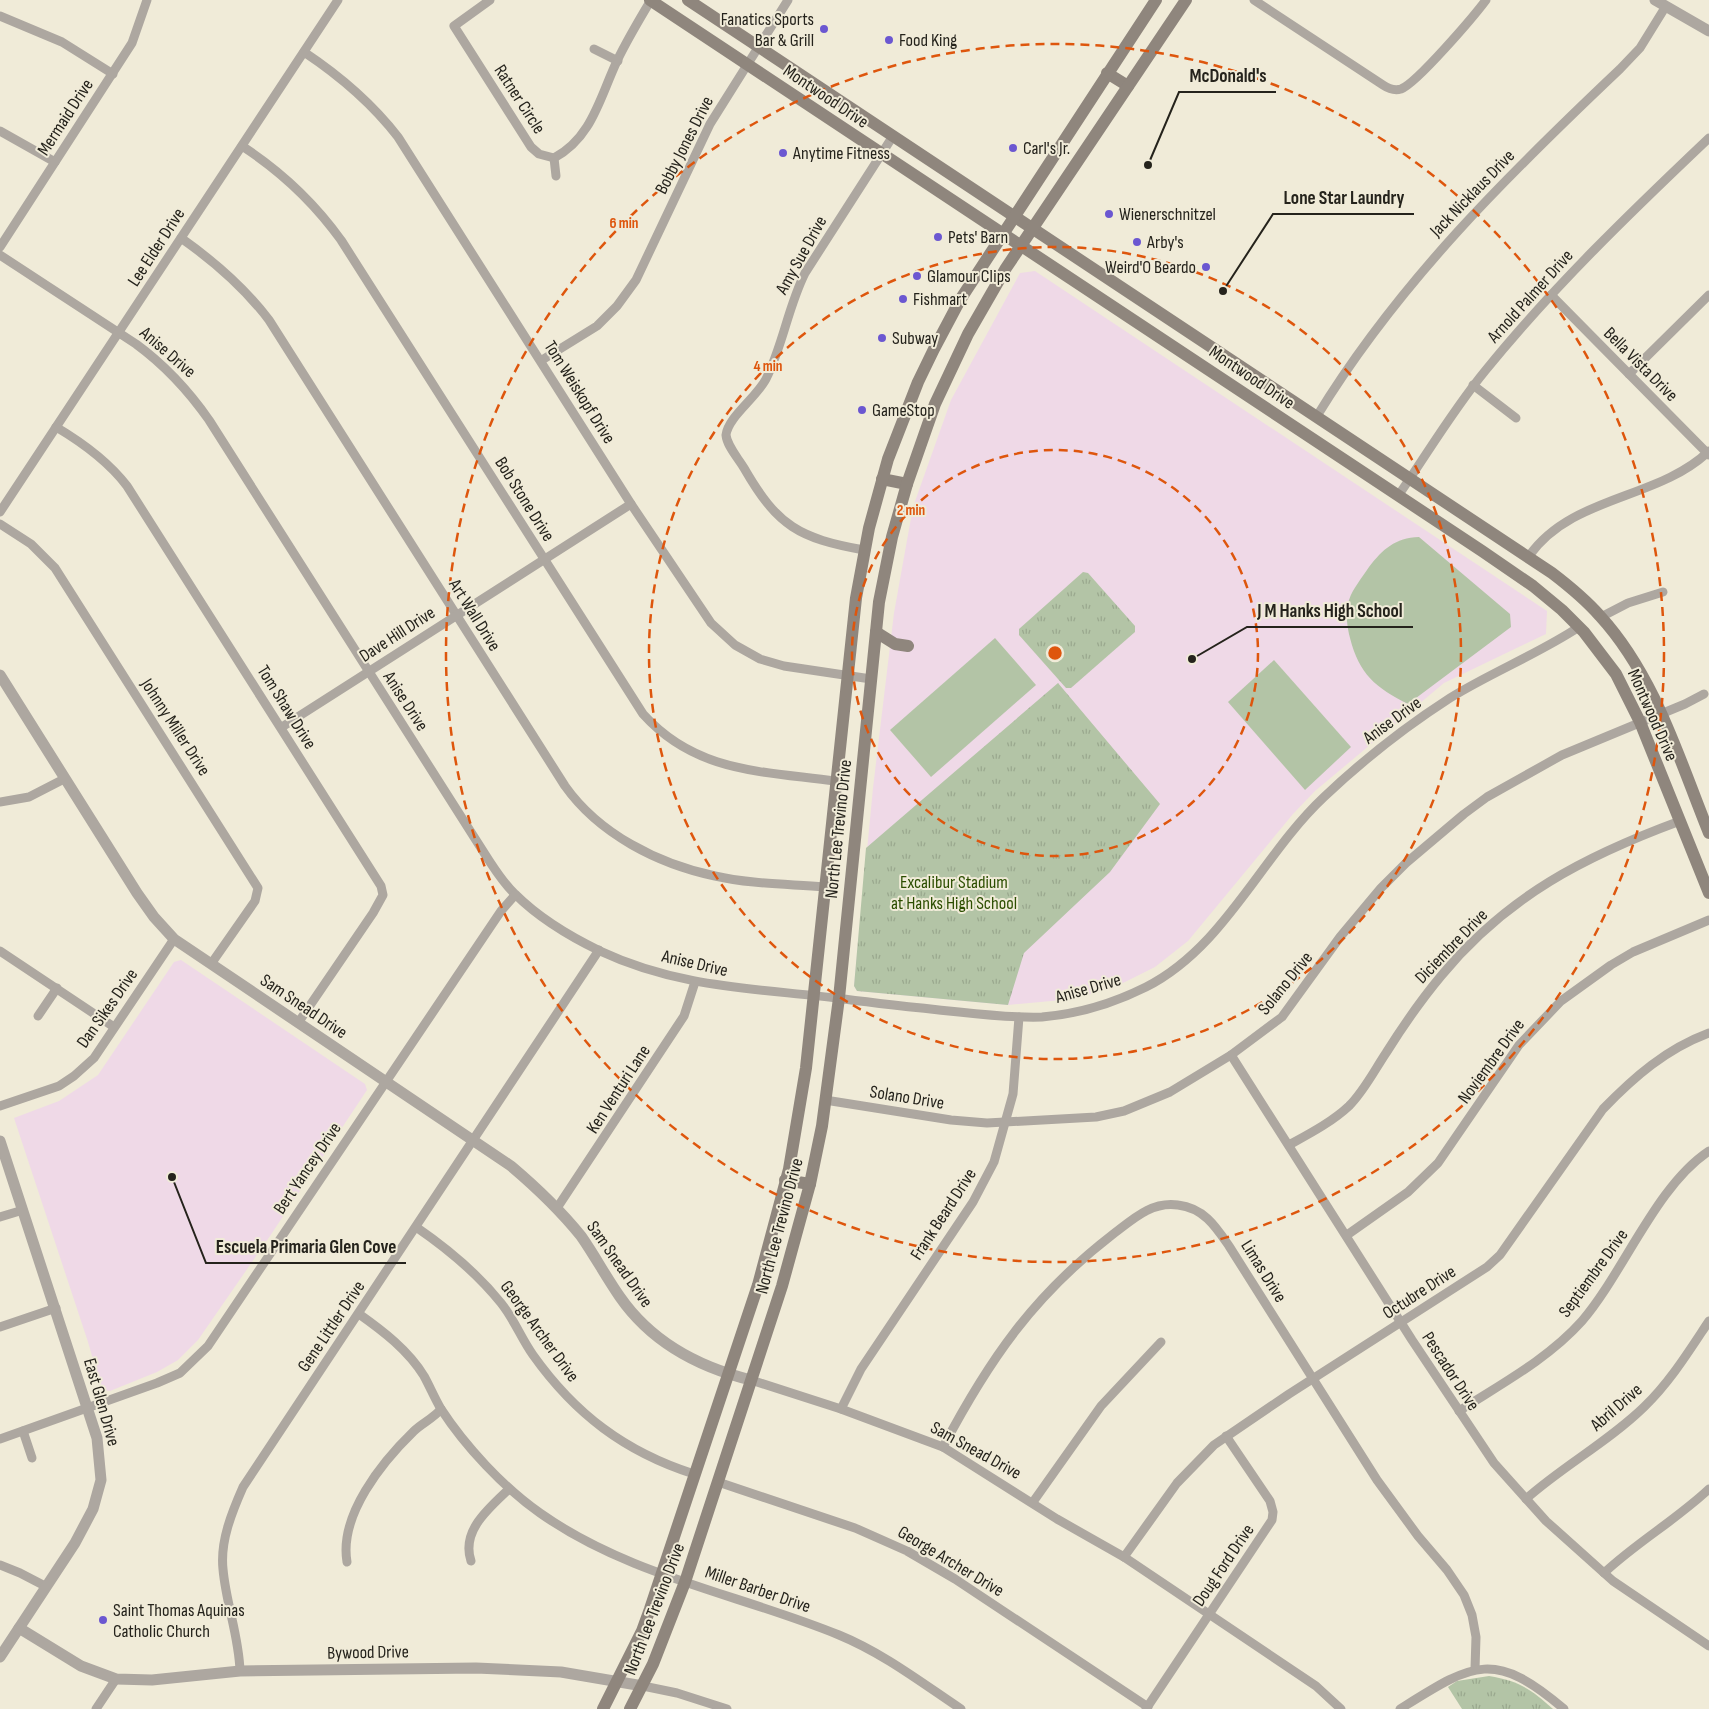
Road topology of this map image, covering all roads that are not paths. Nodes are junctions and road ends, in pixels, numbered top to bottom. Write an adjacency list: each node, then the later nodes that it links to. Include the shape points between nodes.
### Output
1 (147, 0): 21 (street, Mermaid Drive, via 136,35)
2 (338, 0): 17 (street, Lee Elder Drive)
3 (490, 0): 28 (street, Ratner Circle, via 454,26 531,147 539,154)
4 (651, 0): 18 (street); 19 (main road, Montwood Drive)
5 (688, 0): 15 (main road, Montwood Drive)
6 (788, 0): 15 (street, Bobby Jones Drive)
7 (1156, 0): 20 (main road, North Lee Trevino Drive)
8 (1186, 0): 22 (main road, North Lee Trevino Drive)
9 (1254, 0): 10 (street, via 1395,90 1405,87 1419,74)
10 (1486, 0)
11 (1655, 0): 12 (street)
12 (1666, 6): 14 (street); 46 (street, Jack Nicklaus Drive, via 1640,48 1429,261 1357,355)
13 (0, 16): 21 (street, via 62,42)
14 (1709, 31)
15 (758, 47): 19 (street, Bobby Jones Drive); 24 (main road, Montwood Drive)
16 (594, 49): 18 (street)
17 (304, 52): 26 (street, Lee Elder Drive); 42 (street, Tom Weiskopf Drive, via 364,98 398,136)
18 (618, 61): 28 (street, via 585,132 564,153)
19 (747, 64): 27 (main road, Montwood Drive); 42 (street, Bobby Jones Drive, via 703,138 628,292 597,326)
20 (1107, 73): 22 (main road); 31 (main road, North Lee Trevino Drive)
21 (113, 74): 29 (street, Mermaid Drive)
22 (1128, 86): 32 (main road, North Lee Trevino Drive)
23 (0, 131): 29 (street)
24 (893, 136): 27 (street, Amy Sue Drive); 31 (main road, Montwood Drive)
25 (1709, 138): 38 (street, Arnold Palmer Drive)
26 (242, 146): 34 (street, Lee Elder Drive); 59 (street, Bob Stone Drive, via 290,181 325,218)
27 (881, 154): 33 (main road, Montwood Drive); 57 (street, Amy Sue Drive, via 805,273 794,294 785,331 765,380 748,404 729,422 726,435 760,497 788,525 810,537)
28 (554, 158): 30 (street)
29 (55, 162): 36 (street, Mermaid Drive)
30 (556, 176)
31 (1013, 216): 32 (main road, Montwood Drive); 33 (main road, North Lee Trevino Drive)
32 (1033, 229): 35 (main road, North Lee Trevino Drive); 41 (main road, Montwood Drive)
33 (1002, 234): 35 (main road, Montwood Drive); 51 (main road, North Lee Trevino Drive, via 960,300 934,349 901,423)
34 (181, 238): 40 (street, Lee Elder Drive); 61 (street, Art Wall Drive, via 217,264 269,320)
35 (1021, 246): 43 (main road, Montwood Drive); 52 (main road, North Lee Trevino Drive, via 951,368)
36 (0, 247)
37 (0, 255): 40 (street, Anise Drive)
38 (1551, 294): 44 (street, Bella Vista Drive); 45 (street, Arnold Palmer Drive)
39 (1709, 296): 44 (street)
40 (119, 333): 48 (street, Lee Elder Drive); 66 (street, Anise Drive, via 156,358 193,398)
41 (1219, 350): 43 (main road); 46 (main road, Montwood Drive)
42 (542, 360): 54 (street, Tom Weiskopf Drive)
43 (1207, 368): 53 (main road, Montwood Drive)
44 (1629, 374): 49 (street, Bella Vista Drive)
45 (1473, 385): 47 (street); 50 (street, Arnold Palmer Drive)
46 (1317, 416): 50 (main road, Montwood Drive)
47 (1516, 418)
48 (56, 427): 55 (street, Lee Elder Drive); 73 (street, Tom Shaw Drive, via 85,446 127,486)
49 (1708, 453): 58 (street, via 1675,476 1589,510 1558,526 1538,543)
50 (1410, 478): 53 (street, Arnold Palmer Drive); 58 (main road, Montwood Drive)
51 (882, 479): 52 (main road); 57 (main road, North Lee Trevino Drive)
52 (907, 484): 64 (main road, North Lee Trevino Drive, via 885,571)
53 (1398, 496): 63 (main road, Montwood Drive, via 1533,586)
54 (631, 504): 59 (street, Dave Hill Drive); 68 (street, Tom Weiskopf Drive, via 701,610 735,646 760,659 784,666)
55 (0, 512)
56 (0, 524): 87 (street, Johnny Miller Drive, via 31,544 54,568 255,882 259,892 255,901)
57 (864, 550): 68 (main road, North Lee Trevino Drive)
58 (1529, 556): 62 (main road, Montwood Drive)
59 (545, 559): 61 (street, Dave Hill Drive); 75 (street, Bob Stone Drive, via 643,714 668,738 702,757 737,769)
60 (1663, 592): 62 (street, via 1628,603)
61 (456, 616): 66 (street, Dave Hill Drive); 80 (street, Art Wall Drive, via 565,786 586,813 603,827 660,859 715,876)
62 (1602, 617): 71 (main road, Montwood Drive, via 1639,670)
63 (1579, 626): 72 (main road, Montwood Drive, via 1616,674); 93 (street, Anise Drive, via 1450,698 1364,761 1285,839 1218,929 1170,973 1110,1002 1067,1013)
64 (876, 632): 65 (main road, via 895,644); 69 (main road, North Lee Trevino Drive)
65 (908, 646)
66 (368, 672): 73 (street, Dave Hill Drive); 82 (street, Anise Drive, via 488,859)
67 (0, 675): 74 (street, Sam Snead Drive)
68 (848, 675): 69 (street, Tom Weiskopf Drive); 75 (main road, North Lee Trevino Drive)
69 (871, 679): 91 (main road, North Lee Trevino Drive)
70 (1704, 694): 71 (street, Solano Drive)
71 (1661, 714): 72 (street, Solano Drive); 77 (main road, Montwood Drive)
72 (1640, 722): 78 (main road, Montwood Drive); 97 (street, Solano Drive, via 1532,771 1487,797 1437,835 1381,888 1340,937 1282,1017)
73 (282, 727): 94 (street, Tom Shaw Drive, via 381,886 383,895)
74 (64, 779): 76 (street, via 29,798); 84 (street, Sam Snead Drive, via 137,893)
75 (835, 781): 80 (main road, North Lee Trevino Drive)
76 (0, 802)
77 (1705, 812): 79 (main road, Montwood Drive)
78 (1680, 821): 81 (main road, Montwood Drive); 104 (street, Diciembre Drive, via 1624,842 1563,872 1487,928 1427,993 1354,1100 1336,1116)
79 (1709, 833)
80 (824, 888): 90 (main road, North Lee Trevino Drive)
81 (1709, 893)
82 (515, 895): 85 (street, Anise Drive, via 556,925); 98 (street, Bert Yancey Drive)
83 (1709, 920): 112 (street, Noviembre Drive, via 1633,952 1561,1002 1519,1045 1438,1163 1408,1192)
84 (174, 939): 87 (street, Sam Snead Drive); 95 (street, Dan Sikes Drive)
85 (599, 950): 88 (street, Anise Drive, via 635,965); 103 (street, Gene Littler Drive)
86 (0, 951): 89 (street)
87 (212, 964): 94 (street, Sam Snead Drive)
88 (695, 982): 90 (street, Anise Drive); 108 (street, Ken Venturi Lane, via 684,1016)
89 (57, 988): 92 (street); 95 (street)
90 (814, 996): 91 (street, Anise Drive); 106 (main road, North Lee Trevino Drive, via 802,1100)
91 (839, 998): 93 (street, Anise Drive); 99 (main road, North Lee Trevino Drive)
92 (38, 1016)
93 (1018, 1017): 101 (street, Frank Beard Drive, via 1013,1094)
94 (298, 1023): 98 (street, Sam Snead Drive)
95 (114, 1027): 100 (street, Dan Sikes Drive, via 94,1058 74,1076 59,1086)
96 (1709, 1033): 116 (street, Octubre Drive, via 1660,1058 1622,1088 1593,1121 1500,1256)
97 (1231, 1055): 101 (street, Solano Drive, via 1170,1092 1124,1111 1096,1117); 104 (street, Pescador Drive)
98 (384, 1082): 103 (street, Sam Snead Drive); 122 (street, Bert Yancey Drive, via 208,1346 180,1372)
99 (825, 1100): 101 (street, Solano Drive, via 951,1120 988,1124); 107 (main road, North Lee Trevino Drive)
100 (0, 1106)
101 (1007, 1122): 123 (street, Frank Beard Drive, via 986,1180 861,1369)
102 (0, 1141): 109 (street, East Glen Drive)
103 (475, 1141): 108 (street, Sam Snead Drive, via 511,1166); 111 (street, Gene Littler Drive)
104 (1289, 1146): 112 (street, Pescador Drive)
105 (1709, 1151): 125 (street, Septiembre Drive, via 1693,1164 1664,1199 1582,1321 1538,1360)
106 (786, 1180): 107 (main road); 119 (main road, North Lee Trevino Drive, via 758,1285)
107 (810, 1184): 121 (main road, North Lee Trevino Drive, via 782,1286)
108 (557, 1208): 119 (street, Sam Snead Drive, via 594,1254 634,1317 651,1334 684,1356)
109 (23, 1210): 110 (street); 113 (street, East Glen Drive)
110 (0, 1217)
111 (416, 1227): 114 (street, Gene Littler Drive); 131 (street, George Archer Drive, via 478,1277 502,1304 544,1370 590,1419 634,1449)
112 (1347, 1235): 116 (street, Pescador Drive)
113 (56, 1308): 117 (street); 122 (street, East Glen Drive)
114 (359, 1314): 124 (street, Miller Barber Drive, via 403,1351 425,1378); 150 (street, Gene Littler Drive, via 237,1501 224,1543 223,1568 238,1638)
115 (1709, 1321): 135 (street, Abril Drive, via 1674,1373 1644,1407)
116 (1402, 1323): 120 (street, Octubre Drive); 125 (street, Pescador Drive)
117 (0, 1326)
118 (1161, 1342): 136 (street, via 1101,1406)
119 (726, 1374): 121 (street, Sam Snead Drive); 131 (main road, North Lee Trevino Drive)
120 (1312, 1379): 127 (street, Octubre Drive); 129 (street, Limas Drive, via 1211,1221 1198,1210 1158,1205 1095,1248 1033,1308 989,1364); 149 (street, Limas Drive, via 1377,1480 1464,1595 1476,1637)
121 (751, 1380): 123 (street, Sam Snead Drive); 132 (main road, North Lee Trevino Drive)
122 (88, 1408): 126 (street, Bert Yancey Drive); 144 (street, East Glen Drive, via 100,1450 99,1491 85,1526)
123 (841, 1409): 129 (street, Sam Snead Drive)
124 (441, 1410): 133 (street, Miller Barber Drive); 139 (street, via 402,1442 375,1477 347,1530)
125 (1459, 1411): 135 (street, Pescador Drive, via 1494,1463)
126 (23, 1431): 128 (street, Bert Yancey Drive); 130 (street)
127 (1226, 1436): 137 (street, Octubre Drive, via 1177,1483); 145 (street, Doug Ford Drive, via 1263,1490 1273,1512 1268,1529)
128 (0, 1439)
129 (943, 1448): 136 (street, Sam Snead Drive)
130 (32, 1458)
131 (694, 1474): 142 (main road, North Lee Trevino Drive)
132 (718, 1482): 143 (main road, North Lee Trevino Drive); 154 (street, George Archer Drive, via 855,1528 907,1551 955,1579)
133 (509, 1489): 138 (street, via 469,1535 467,1547); 142 (street, Miller Barber Drive, via 585,1541)
134 (1709, 1489): 141 (street)
135 (1526, 1499): 141 (street, Pescador Drive)
136 (1032, 1502): 137 (street, Sam Snead Drive)
137 (1124, 1557): 145 (street, Sam Snead Drive)
138 (471, 1561)
139 (347, 1562)
140 (0, 1566): 144 (street, via 20,1572)
141 (1604, 1573): 147 (street, Pescador Drive, via 1637,1599)
142 (661, 1575): 143 (street, Miller Barber Drive); 152 (main road, North Lee Trevino Drive, via 642,1631)
143 (685, 1582): 153 (main road, North Lee Trevino Drive); 159 (street, Miller Barber Drive, via 841,1636 887,1660)
144 (45, 1586): 146 (street, East Glen Drive)
145 (1208, 1615): 154 (street, Doug Ford Drive); 160 (street, Sam Snead Drive, via 1316,1686)
146 (19, 1628): 148 (street, East Glen Drive); 151 (street, Bywood Drive, via 81,1666)
147 (1709, 1646)
148 (0, 1657)
149 (1475, 1669): 161 (street, via 1455,1676); 162 (street, via 1512,1674 1544,1692)
150 (240, 1671): 151 (street, Bywood Drive, via 152,1680); 152 (street, Bywood Drive, via 476,1668 561,1672)
151 (116, 1679): 155 (street)
152 (618, 1681): 153 (street, Bywood Drive); 156 (main road, North Lee Trevino Drive)
153 (643, 1686): 157 (main road, North Lee Trevino Drive); 158 (street, Bywood Drive)
154 (1147, 1708)
155 (96, 1709)
156 (603, 1709)
157 (630, 1709)
158 (727, 1709)
159 (961, 1709)
160 (1341, 1709)
161 (1400, 1709)
162 (1564, 1709)

